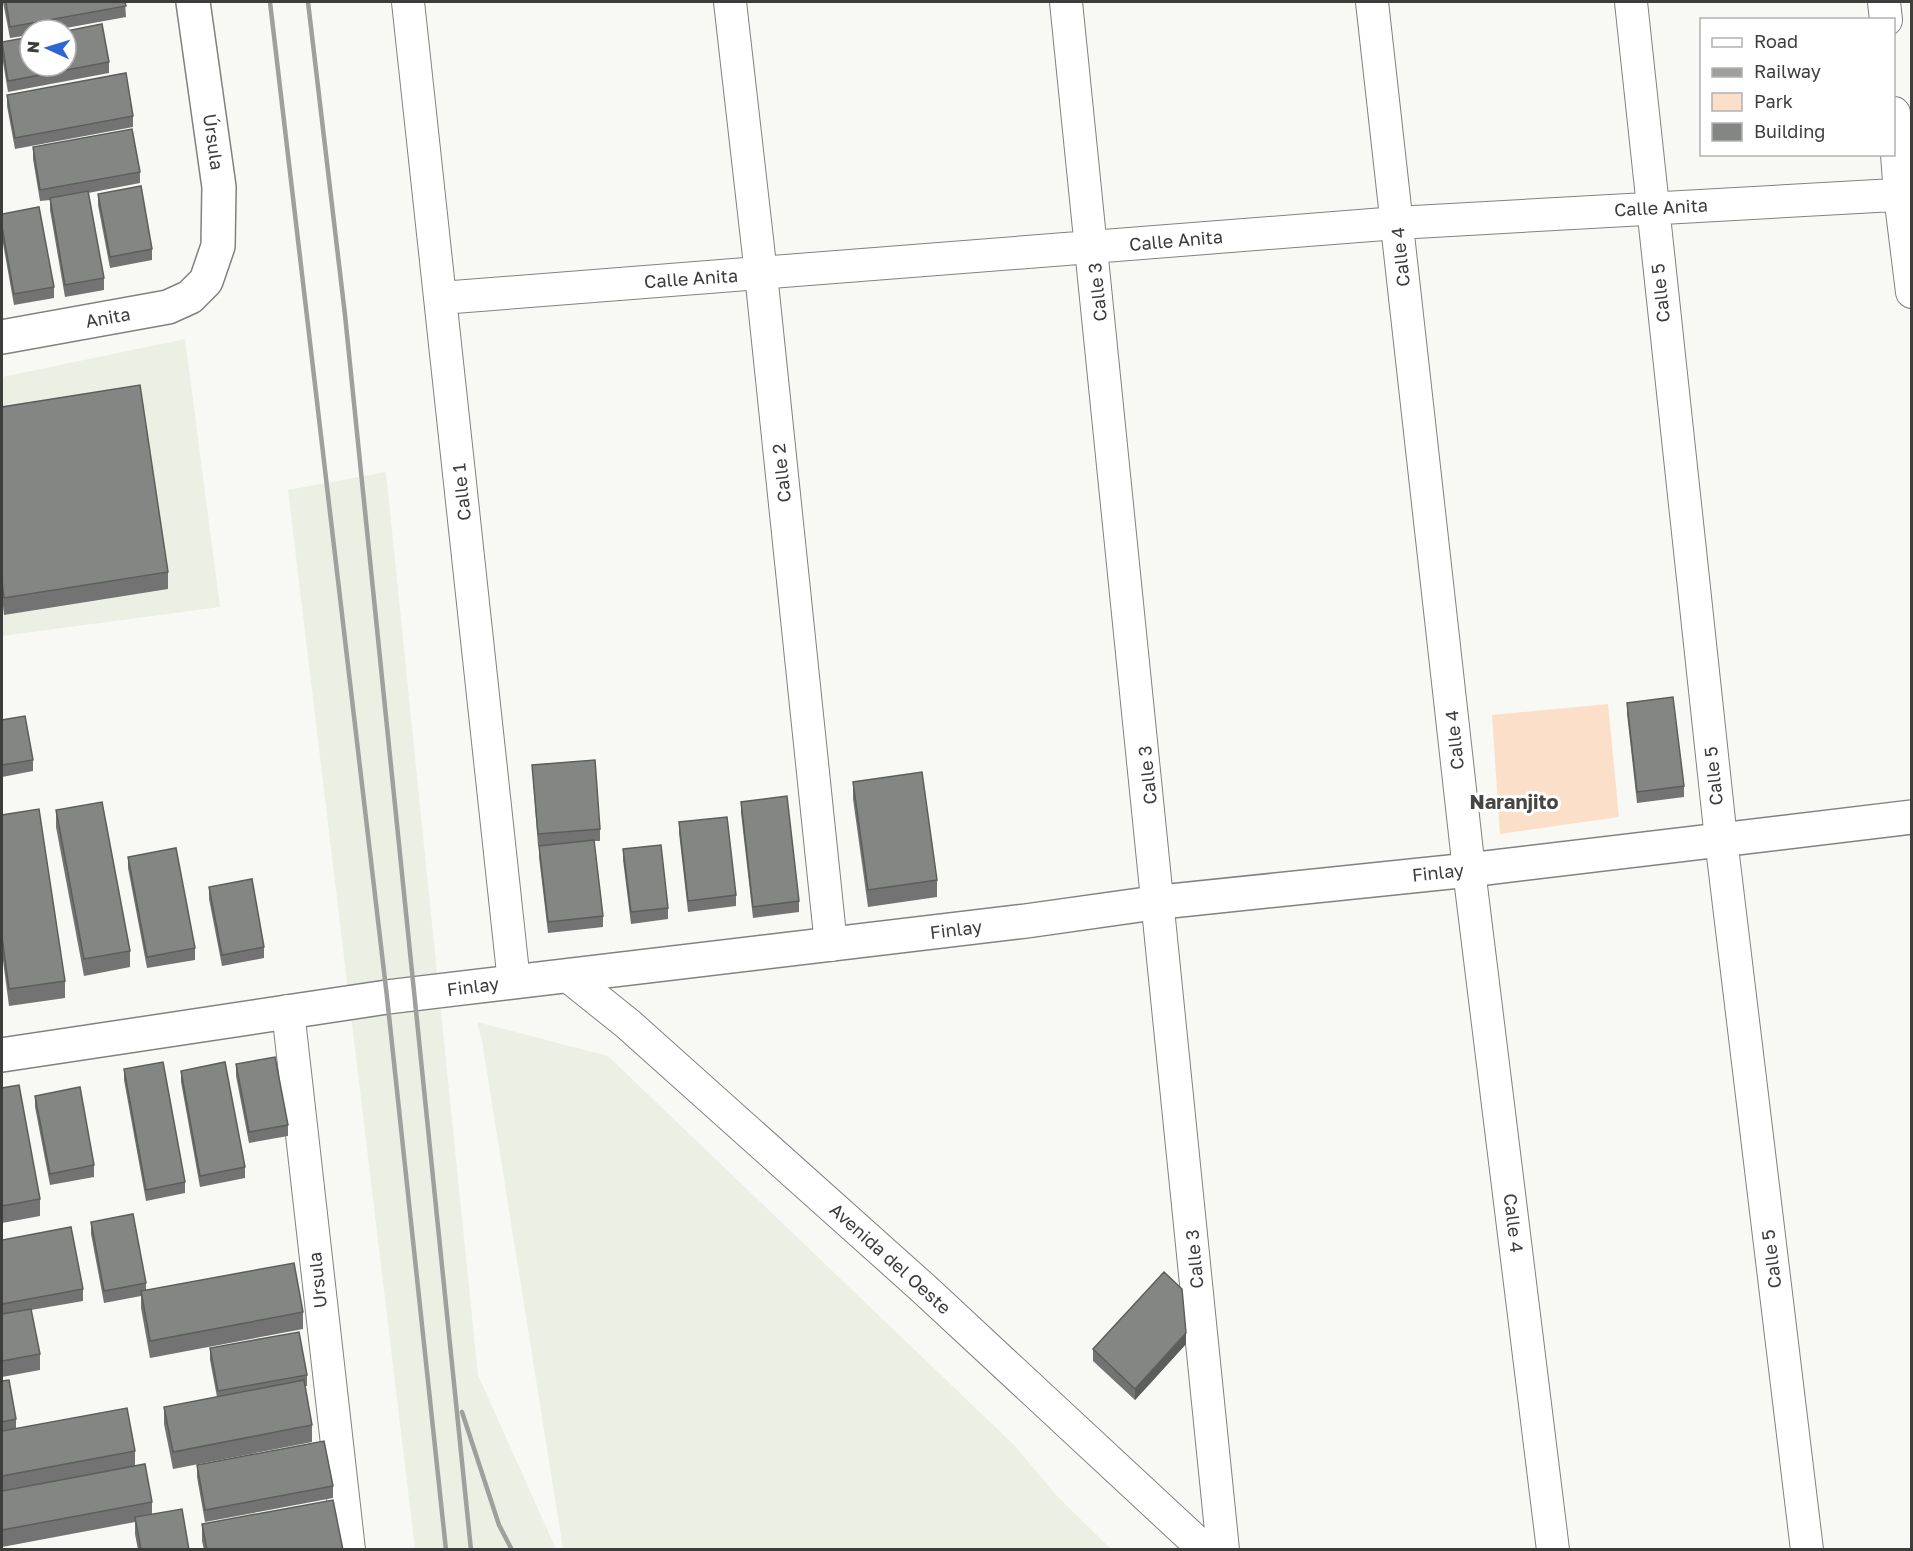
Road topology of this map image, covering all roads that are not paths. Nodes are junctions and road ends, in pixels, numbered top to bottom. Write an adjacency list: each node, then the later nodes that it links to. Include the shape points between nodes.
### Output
1 (192, 2): 15 (street, Úrsula, via 219,187 218,246)
2 (408, 2): 17 (street, Calle 1)
3 (730, 2): 14 (street, Calle 2)
4 (1066, 2): 13 (street, Calle 3)
5 (1372, 2): 12 (street, Calle 4)
6 (1631, 2): 11 (street, Calle 5)
7 (1884, 2): 8 (street)
8 (1886, 18)
9 (1895, 125): 10 (street)
10 (1906, 194): 11 (street, Calle Anita); 16 (street)
11 (1652, 208): 12 (street, Calle Anita); 20 (street, Calle 5)
12 (1397, 223): 13 (street, Calle Anita); 21 (street, Calle 4)
13 (1093, 247): 14 (street, Calle Anita); 22 (street, Calle 3)
14 (761, 274): 17 (street, Calle Anita); 23 (street, Calle 2)
15 (206, 281): 18 (street, Anita, via 190,297 168,307)
16 (1911, 292)
17 (441, 298): 25 (street, Calle 1)
18 (2, 337)
19 (1911, 817): 20 (street, Finlay)
20 (1721, 839): 21 (street, Finlay); 32 (street, Calle 5)
21 (1469, 870): 22 (street, Finlay); 31 (street, Calle 4)
22 (1161, 902): 23 (street, Finlay); 30 (street, Calle 3)
23 (831, 945): 24 (street, Finlay)
24 (568, 976): 25 (street, Finlay); 29 (street, Avenida del Oeste, via 628,1024 897,1265)
25 (514, 982): 26 (street, Finlay)
26 (288, 1011): 27 (street, Finlay); 28 (street, Ursula)
27 (2, 1055)
28 (348, 1550)
29 (1205, 1550)
30 (1223, 1550)
31 (1553, 1550)
32 (1807, 1550)

